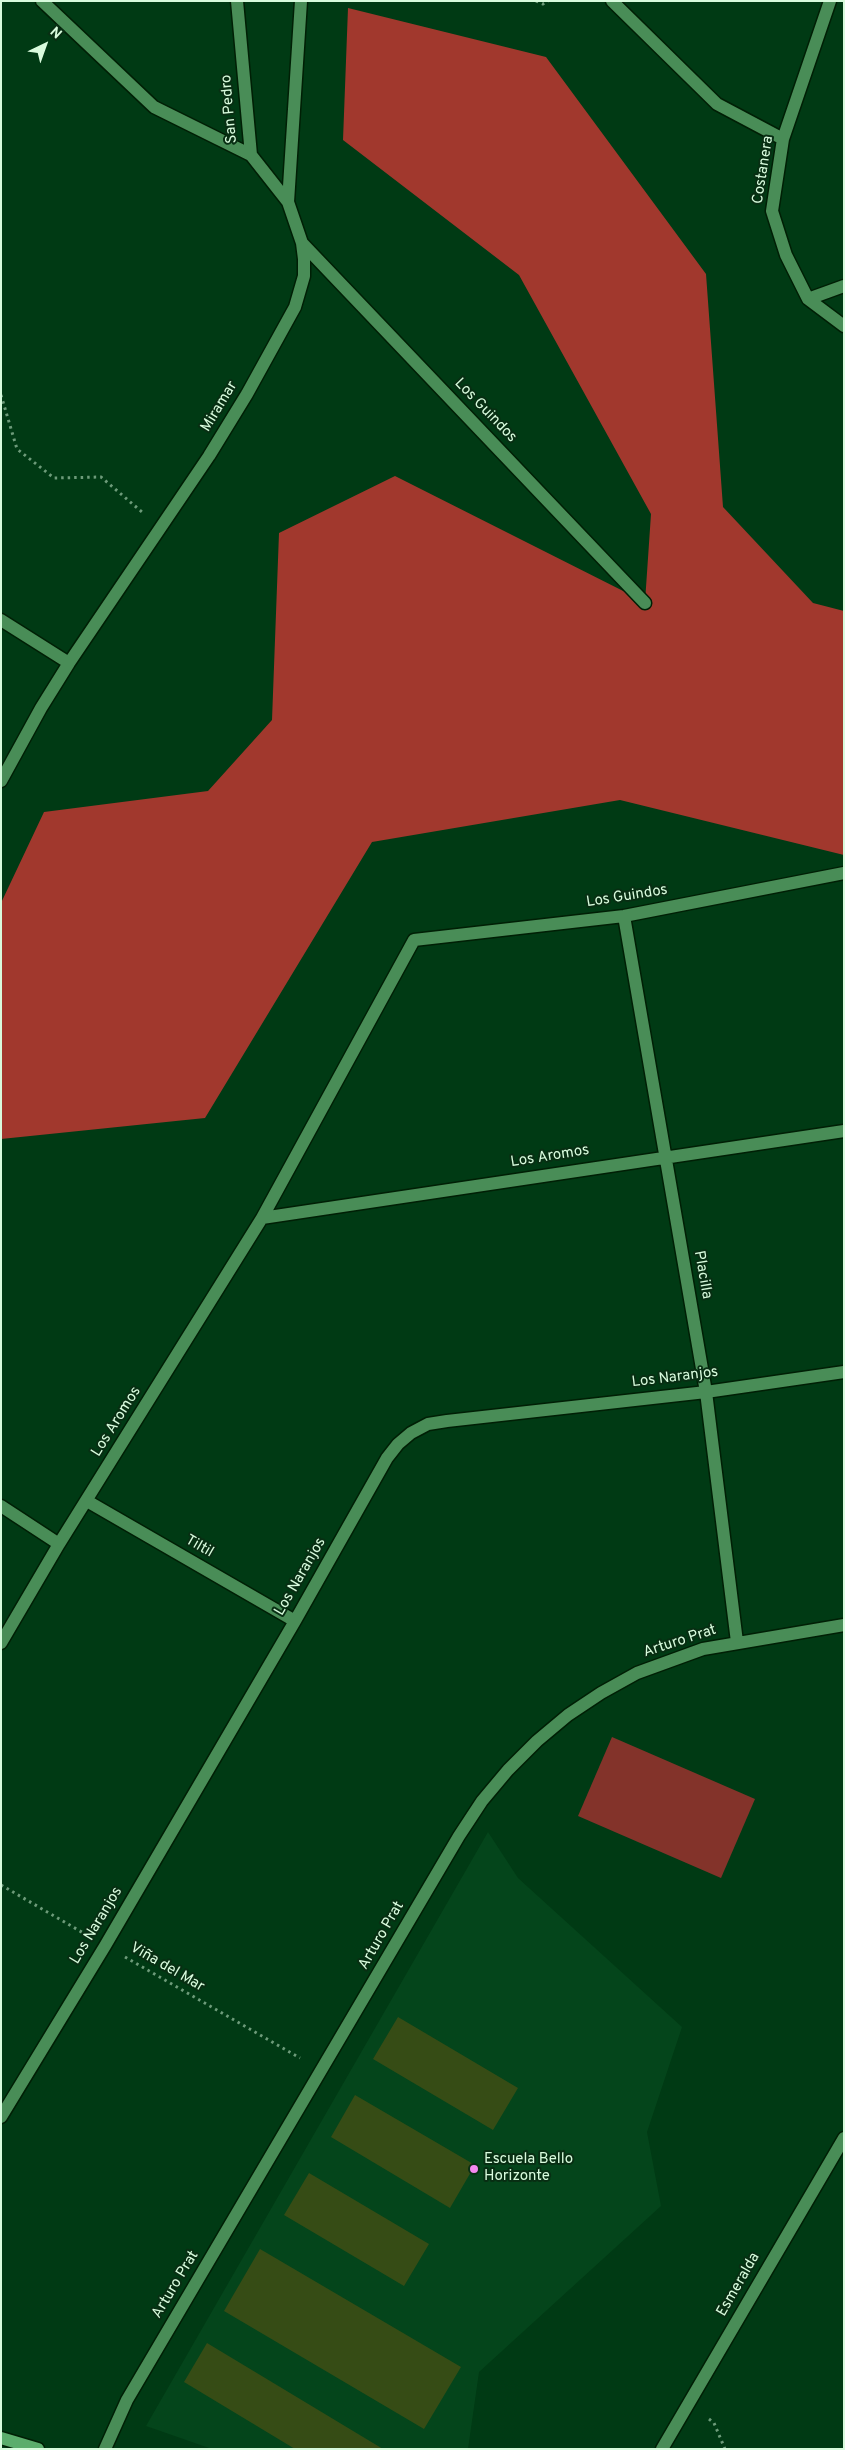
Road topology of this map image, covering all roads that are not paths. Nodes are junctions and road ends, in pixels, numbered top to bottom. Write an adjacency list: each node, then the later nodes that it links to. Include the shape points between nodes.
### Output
1 (42, 1): 7 (street, via 154,107)
2 (237, 1): 7 (street, San Pedro)
3 (301, 1): 8 (street, Miramar)
4 (612, 1): 6 (street, via 717,104)
5 (830, 1): 6 (street, Costanera)
6 (783, 139): 11 (street, Costanera, via 772,212 786,255)
7 (250, 155): 8 (street, San Pedro)
8 (288, 202): 9 (street, Miramar)
9 (302, 243): 13 (street, Los Guindos); 15 (street, Miramar, via 304,276 295,307 248,394 162,529)
10 (844, 286): 11 (street)
11 (808, 299): 12 (street, Costanera)
12 (844, 326)
13 (645, 603)
14 (1, 620): 15 (street)
15 (69, 663): 16 (street, Miramar)
16 (1, 781)
17 (844, 873): 18 (street, Los Guindos)
18 (624, 916): 19 (street, Los Guindos); 21 (street, Placilla)
19 (414, 940): 22 (street, Los Aromos)
20 (844, 1131): 21 (street, Los Aromos)
21 (665, 1156): 22 (street, Los Aromos); 24 (street, Placilla)
22 (262, 1218): 25 (street, Los Aromos)
23 (844, 1372): 24 (street, Los Naranjos)
24 (706, 1392): 28 (street, Los Naranjos, via 447,1421 428,1424 411,1433 387,1458); 30 (street, Placilla)
25 (87, 1501): 27 (street, Los Aromos); 28 (street, Tiltil)
26 (1, 1506): 27 (street)
27 (59, 1544): 31 (street, Los Aromos)
28 (295, 1621): 32 (street, Los Naranjos)
29 (844, 1625): 30 (street, Arturo Prat)
30 (737, 1642): 36 (street, Arturo Prat, via 669,1660 601,1692 537,1741 482,1801 127,2400)
31 (1, 1643)
32 (1, 2117)
33 (844, 2138): 37 (street, Esmeralda)
34 (1, 2438): 35 (main road)
35 (38, 2449)
36 (105, 2449)
37 (662, 2449)

